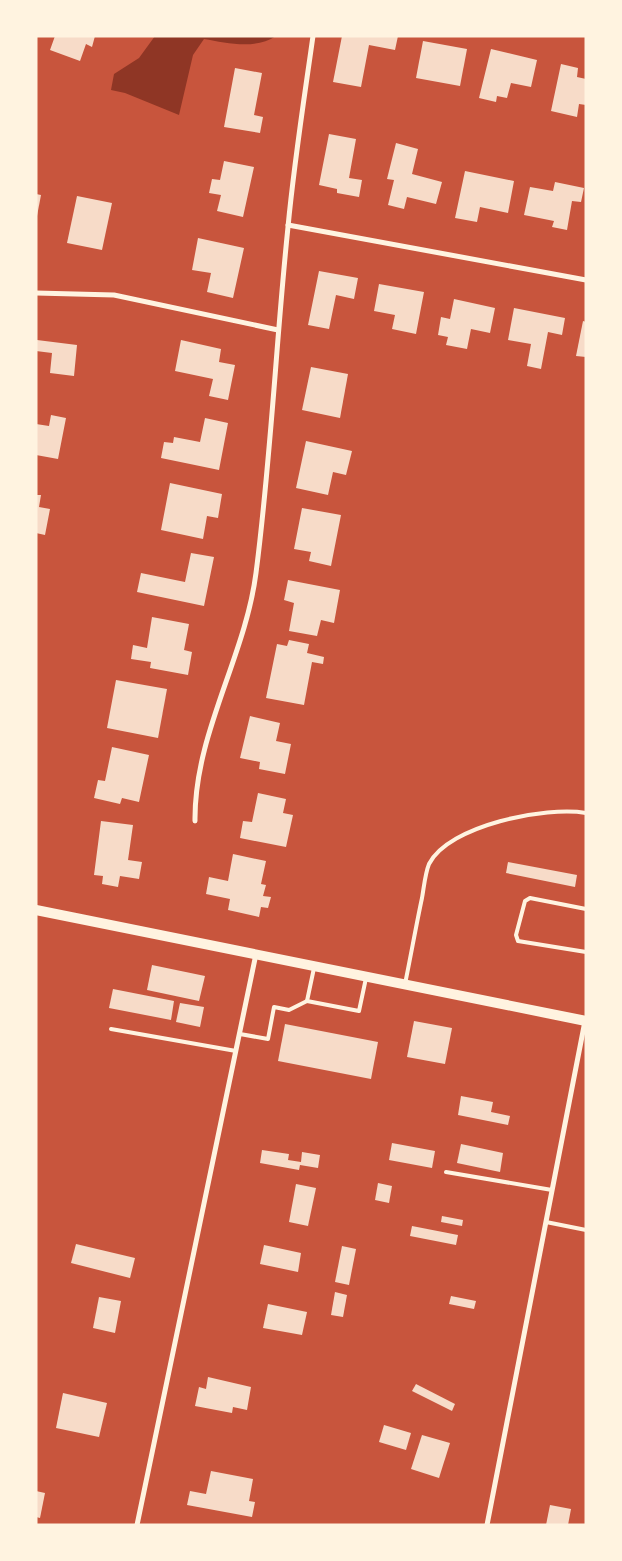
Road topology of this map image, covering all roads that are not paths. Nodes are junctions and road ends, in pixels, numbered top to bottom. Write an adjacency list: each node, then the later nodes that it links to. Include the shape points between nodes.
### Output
1 (313, 36): 2 (street)
2 (288, 225): 3 (street); 5 (street)
3 (586, 280)
4 (36, 293): 5 (street, via 114,295)
5 (278, 330): 7 (street, via 251,605 200,767)
6 (586, 814): 14 (lane, via 574,811 539,813 491,823 443,846 428,866)
7 (195, 821)
8 (586, 909): 10 (lane, via 530,898 525,901 516,935 518,941)
9 (36, 910): 11 (main road)
10 (586, 952)
11 (256, 954): 12 (main road); 18 (street)
12 (314, 966): 13 (main road); 15 (lane)
13 (366, 976): 14 (main road); 15 (lane, via 359,1011)
14 (405, 984): 16 (main road)
15 (307, 1001): 18 (lane, via 289,1010 274,1007 268,1040)
16 (585, 1019): 21 (street)
17 (111, 1029): 19 (lane)
18 (240, 1034): 19 (street)
19 (236, 1051): 24 (street)
20 (446, 1172): 21 (lane)
21 (552, 1190): 22 (street)
22 (546, 1222): 23 (lane); 25 (street)
23 (586, 1230)
24 (137, 1525)
25 (487, 1525)

